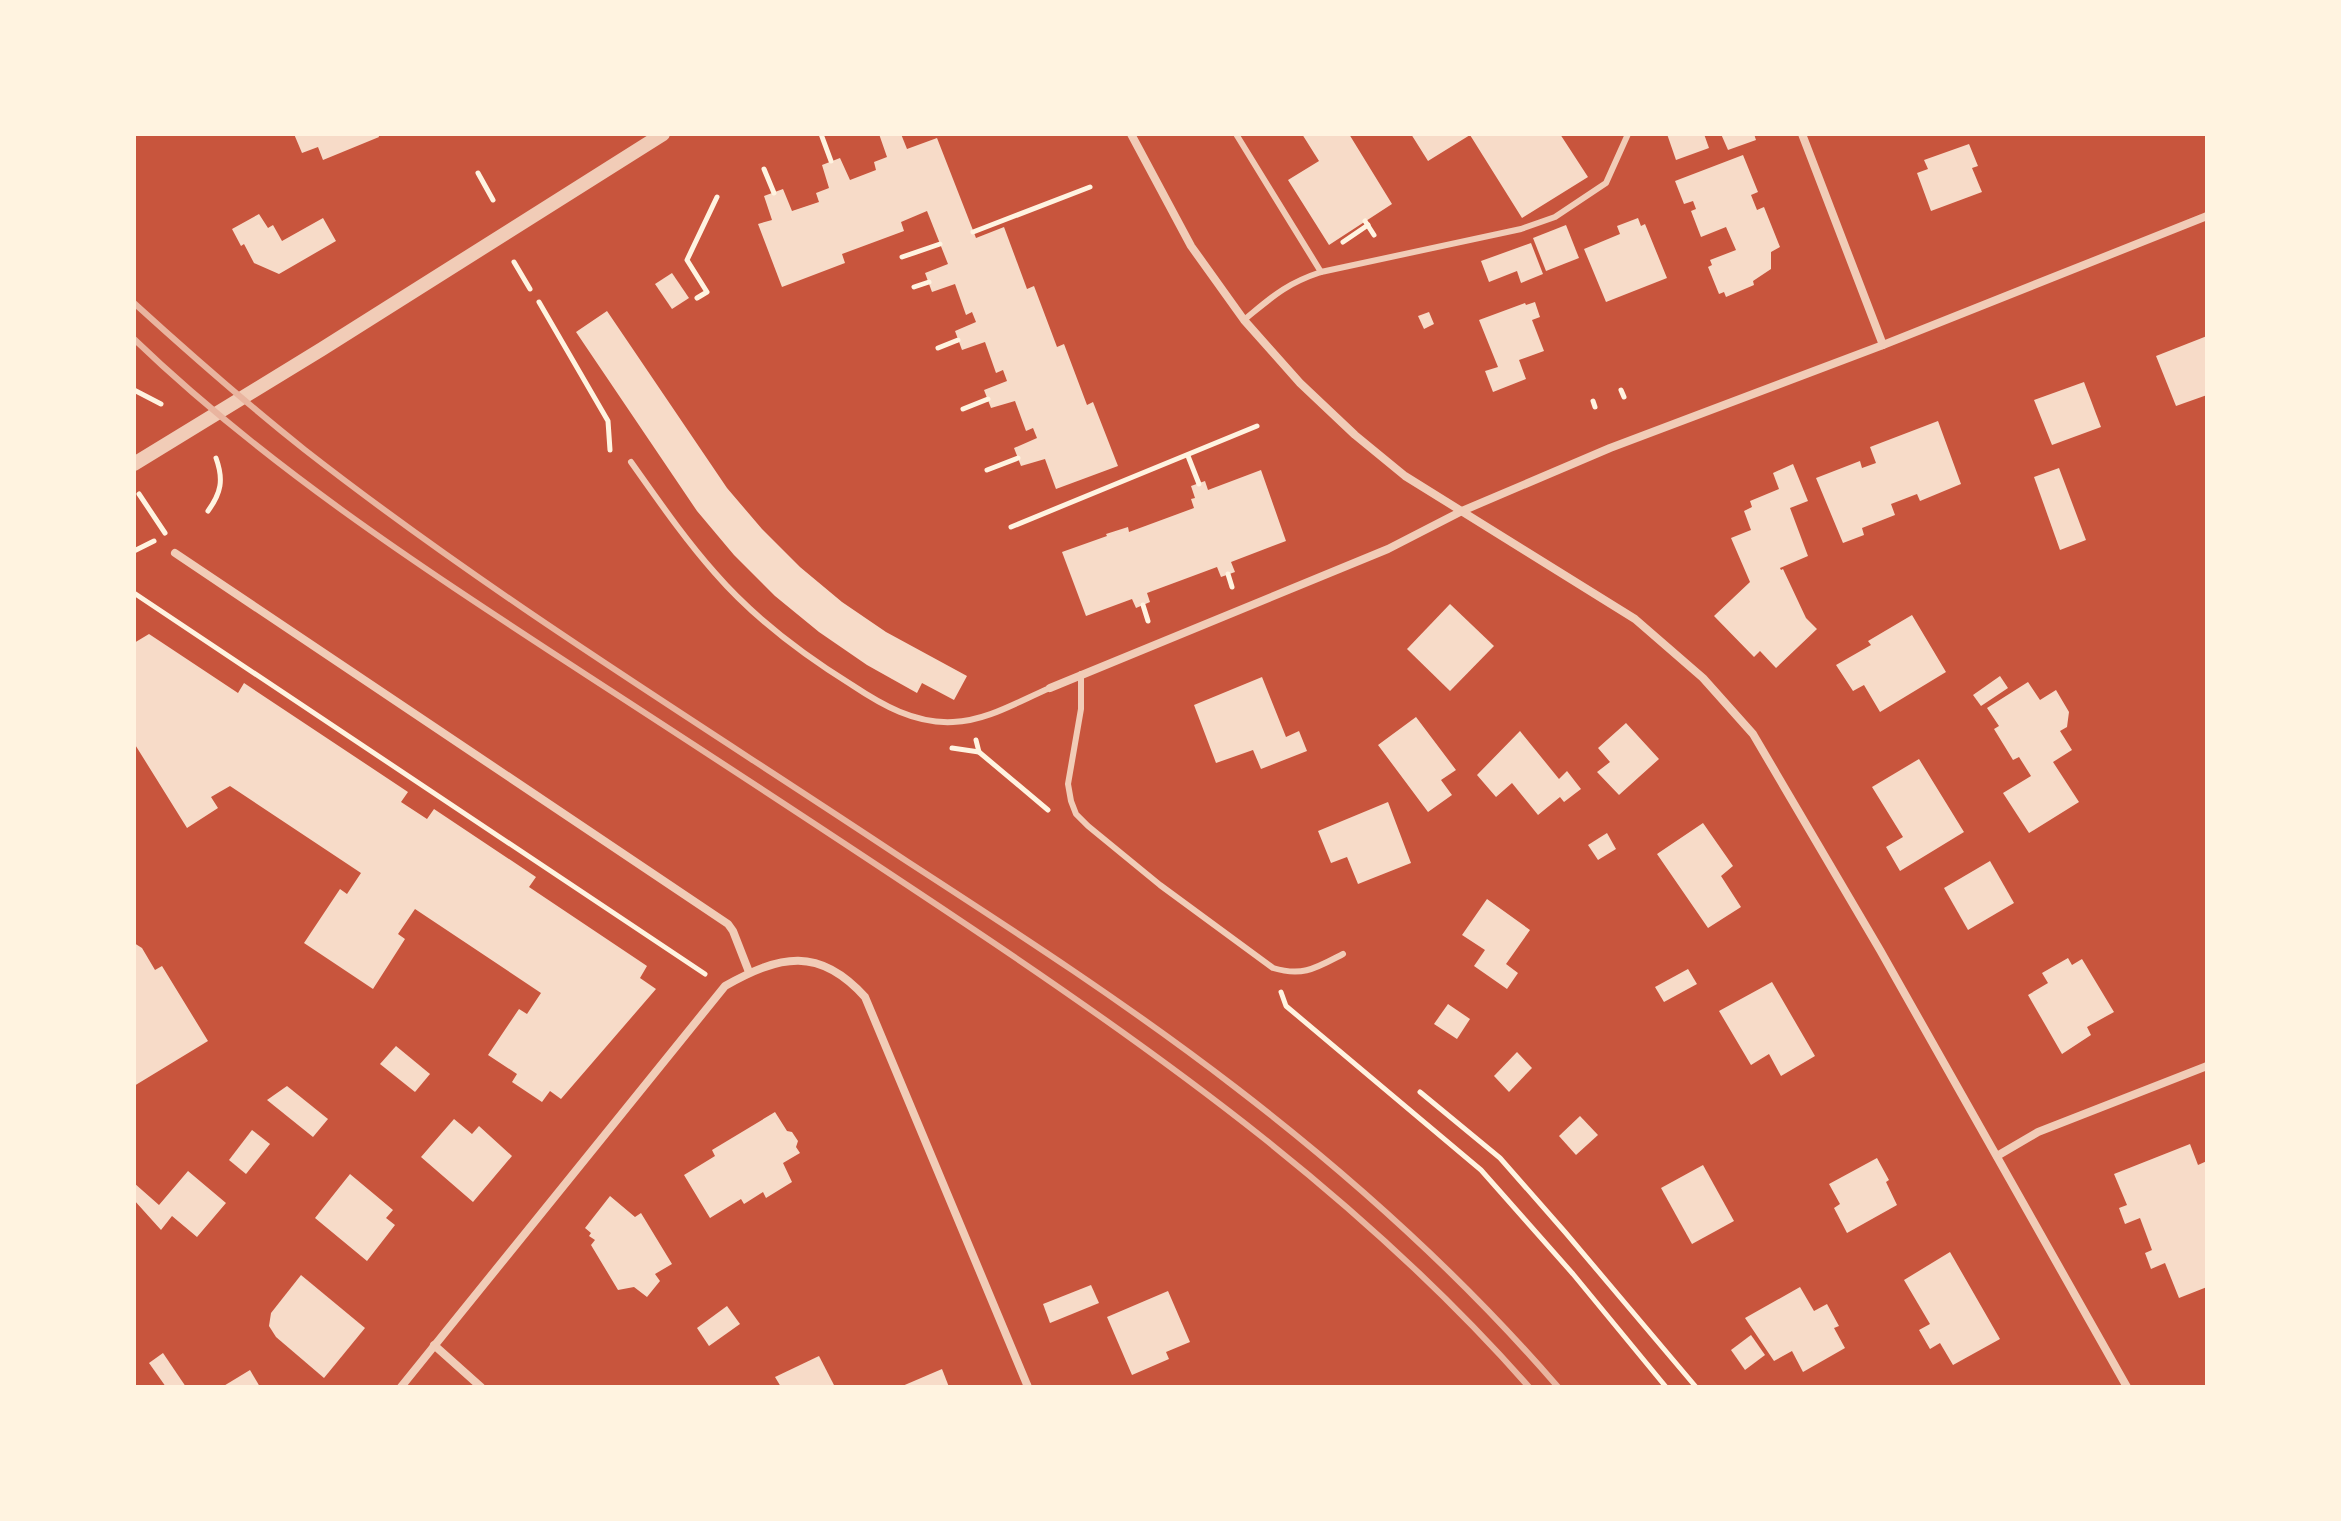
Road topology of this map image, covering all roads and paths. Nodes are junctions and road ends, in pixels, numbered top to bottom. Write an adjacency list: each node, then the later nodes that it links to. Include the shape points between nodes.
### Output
1 (663, 134): 38 (street)
2 (821, 134): 7 (path)
3 (1131, 134): 26 (street, via 1191,246)
4 (1236, 134): 21 (lane)
5 (1628, 134): 21 (lane, via 1606,183 1555,217)
6 (1802, 134): 28 (street)
7 (831, 161)
8 (764, 169): 11 (path)
9 (478, 173): 13 (path)
10 (1090, 187): 16 (path)
11 (774, 193)
12 (717, 197): 25 (path, via 687,260 707,292)
13 (493, 200)
14 (2207, 216): 28 (street)
15 (1365, 221): 17 (path)
16 (973, 232)
17 (1373, 232)
18 (940, 244): 19 (path)
19 (902, 257)
20 (514, 262): 24 (path)
21 (1321, 272): 26 (lane, via 1288,285)
22 (929, 282): 23 (path)
23 (914, 287)
24 (530, 289)
25 (697, 298)
26 (1244, 320): 44 (street, via 1355,435 1405,476)
27 (958, 340): 29 (path)
28 (1883, 345): 44 (street, via 1610,448)
29 (938, 348)
30 (134, 390): 32 (path)
31 (988, 399): 33 (path)
32 (161, 404)
33 (963, 409)
34 (1257, 426): 35 (path)
35 (1188, 456): 41 (path); 45 (path)
36 (216, 458): 43 (path, via 222,485)
37 (1018, 458): 40 (path)
38 (138, 462)
39 (631, 462): 55 (lane, via 717,576 818,664 895,711 932,722)
40 (987, 470)
41 (1199, 484)
42 (139, 494): 46 (path)
43 (208, 511)
44 (1462, 511): 53 (street, via 1388,549); 63 (street, via 1635,619 1703,678 1743,722)
45 (1011, 527)
46 (163, 529)
47 (175, 553): 59 (street, via 728,924)
48 (1228, 574): 49 (path)
49 (1232, 587)
50 (134, 593): 60 (path)
51 (1143, 605): 52 (path)
52 (1148, 621)
53 (1081, 674): 54 (street); 56 (lane, via 1081,709 1068,784)
54 (1050, 688): 55 (lane)
55 (970, 720): 56 (path, via 979,752 1059,819)
56 (1082, 820): 58 (lane)
57 (1343, 954): 58 (lane, via 1301,972)
58 (1273, 968): 68 (path, via 1286,1006 1481,1170)
59 (749, 972): 64 (street, via 725,986); 67 (street, via 792,960 811,962 837,973 865,997)
60 (706, 975)
61 (2207, 1066): 63 (street, via 2038,1132)
62 (1420, 1092): 69 (path, via 1500,1158)
63 (1997, 1156): 70 (street)
64 (434, 1345): 65 (street); 66 (street)
65 (401, 1387)
66 (481, 1387)
67 (1028, 1387)
68 (1666, 1387)
69 (1696, 1387)
70 (2127, 1387)

